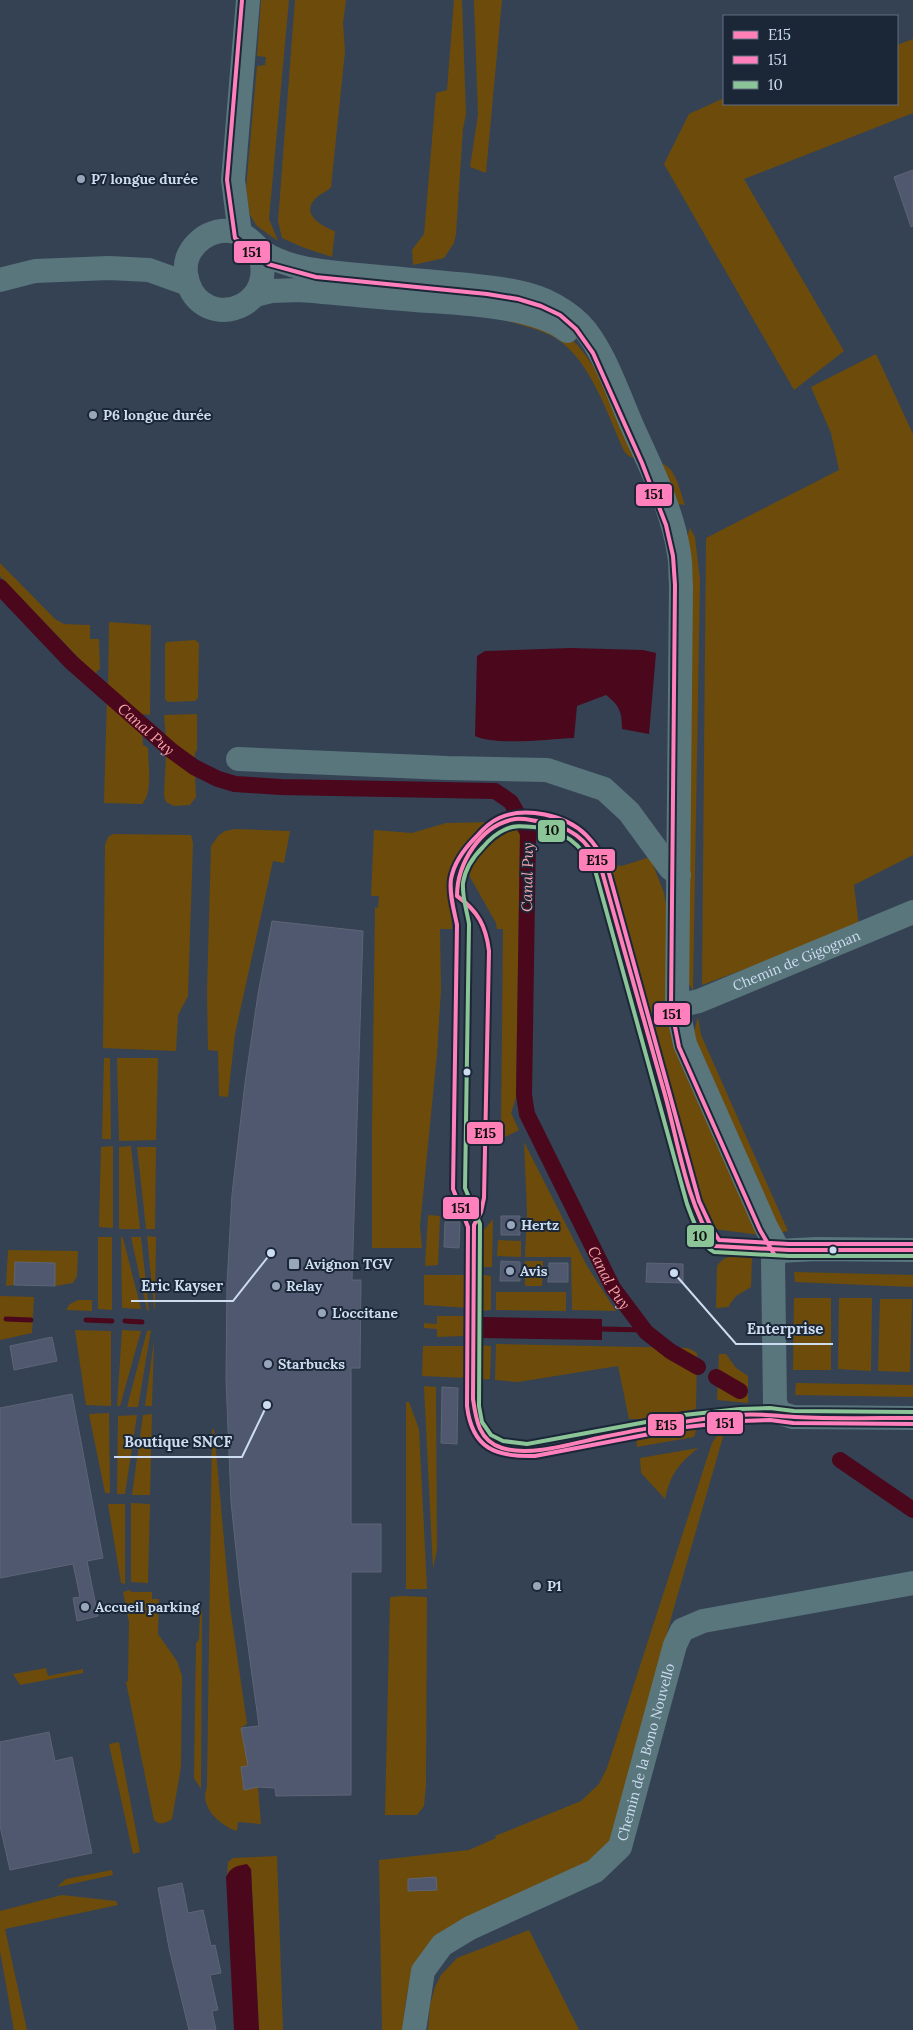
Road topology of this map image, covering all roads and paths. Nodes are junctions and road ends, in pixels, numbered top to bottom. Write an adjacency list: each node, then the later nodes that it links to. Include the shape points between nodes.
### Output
1 (248, 0): 2 (street)
2 (233, 180): 3 (street); 4 (street, via 217,223)
3 (240, 234): 4 (street, via 230,231); 5 (street)
4 (202, 240): 6 (street, via 178,259); 8 (street, via 187,258)
5 (258, 250): 9 (street, via 264,273); 10 (street, via 272,258 318,270 488,288 543,300 563,310 581,325 598,350)
6 (149, 270): 7 (street, via 58,268); 8 (street)
7 (0, 280)
8 (188, 284): 9 (street, via 201,302 222,309 243,305)
9 (255, 295): 10 (street, via 300,290 474,305 535,315 563,327 594,355)
10 (608, 373): 12 (street, via 662,496 680,555)
11 (238, 759): 12 (street, via 547,770 604,789 629,812 670,868)
12 (679, 875): 14 (street)
13 (913, 912): 14 (street, Chemin de Gigognan, via 699,1001)
14 (677, 1006): 15 (street, via 685,1044)
15 (776, 1246): 16 (street); 17 (street, via 773,1260 775,1404 780,1413 793,1417)
16 (913, 1250)
17 (913, 1418)
18 (913, 1583): 19 (street, Chemin de la Bono Nouvello, via 703,1621 682,1630 675,1645 620,1847 594,1871 470,1928 442,1945 423,1971)
19 (414, 2030)

